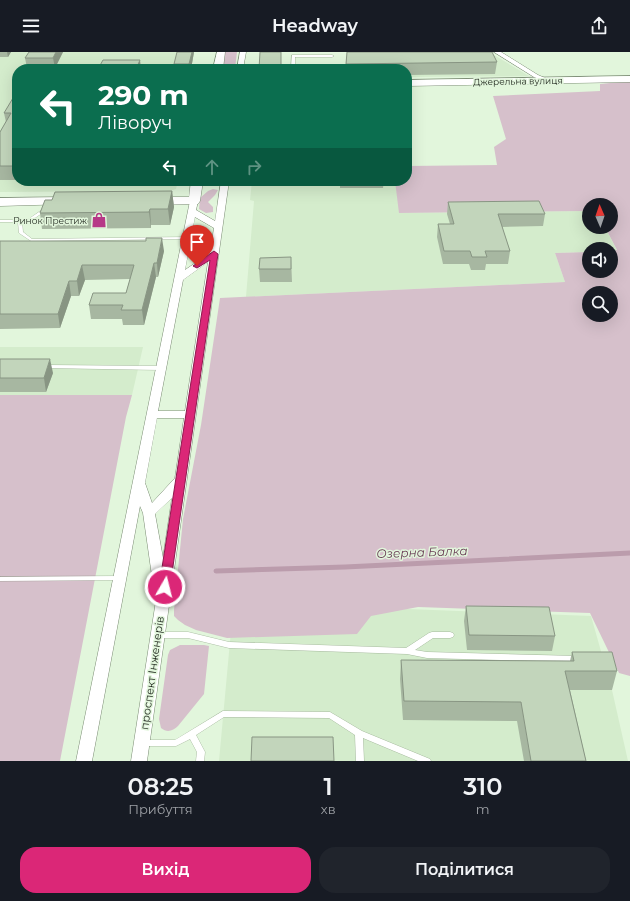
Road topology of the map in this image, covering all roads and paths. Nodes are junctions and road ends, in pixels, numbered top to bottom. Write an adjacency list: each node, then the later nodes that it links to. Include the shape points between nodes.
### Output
1 (221, 52): 5 (street)
2 (242, 52): 6 (street)
3 (497, 52): 9 (street, via 536,76)
4 (332, 56): 7 (lane, via 293,56)
5 (219, 64)
6 (241, 64)
7 (293, 64)
8 (630, 79): 9 (street, Джерельна вулиця)
9 (548, 80): 10 (street, Джерельна вулиця)
10 (412, 83)
11 (197, 186): 17 (street)
12 (224, 186): 20 (street, проспект Інженерів)
13 (79, 201): 16 (street)
14 (140, 201): 17 (street)
15 (0, 202): 16 (street)
16 (56, 202): 19 (lane, via 28,221)
17 (193, 206): 20 (street); 21 (street)
18 (0, 221): 19 (lane)
19 (20, 221): 21 (lane, via 21,233 31,240)
20 (218, 228): 22 (street, проспект Інженерів)
21 (186, 238): 23 (street)
22 (214, 254): 23 (street); 26 (street, проспект Інженерів)
23 (179, 279): 25 (street)
24 (38, 367): 25 (lane)
25 (161, 368): 27 (street)
26 (190, 414): 27 (street); 28 (street, проспект Інженерів)
27 (152, 415): 29 (street)
28 (181, 480): 30 (street); 33 (street, проспект Інженерів)
29 (139, 483): 30 (street); 31 (street)
30 (150, 513): 33 (street)
31 (120, 578): 32 (lane); 41 (street)
32 (0, 580)
33 (162, 602): 34 (street, проспект Інженерів)
34 (158, 635): 36 (lane, via 188,635 230,645); 40 (street, проспект Інженерів)
35 (450, 635): 36 (lane, via 432,635)
36 (407, 651): 37 (lane, via 427,655)
37 (584, 659)
38 (191, 734): 39 (lane, via 224,714 330,715); 40 (lane, via 176,743); 43 (lane, via 201,752)
39 (359, 734): 44 (lane); 45 (lane)
40 (142, 743): 42 (street, проспект Інженерів)
41 (84, 761)
42 (139, 761)
43 (200, 761)
44 (360, 761)
45 (426, 761)

